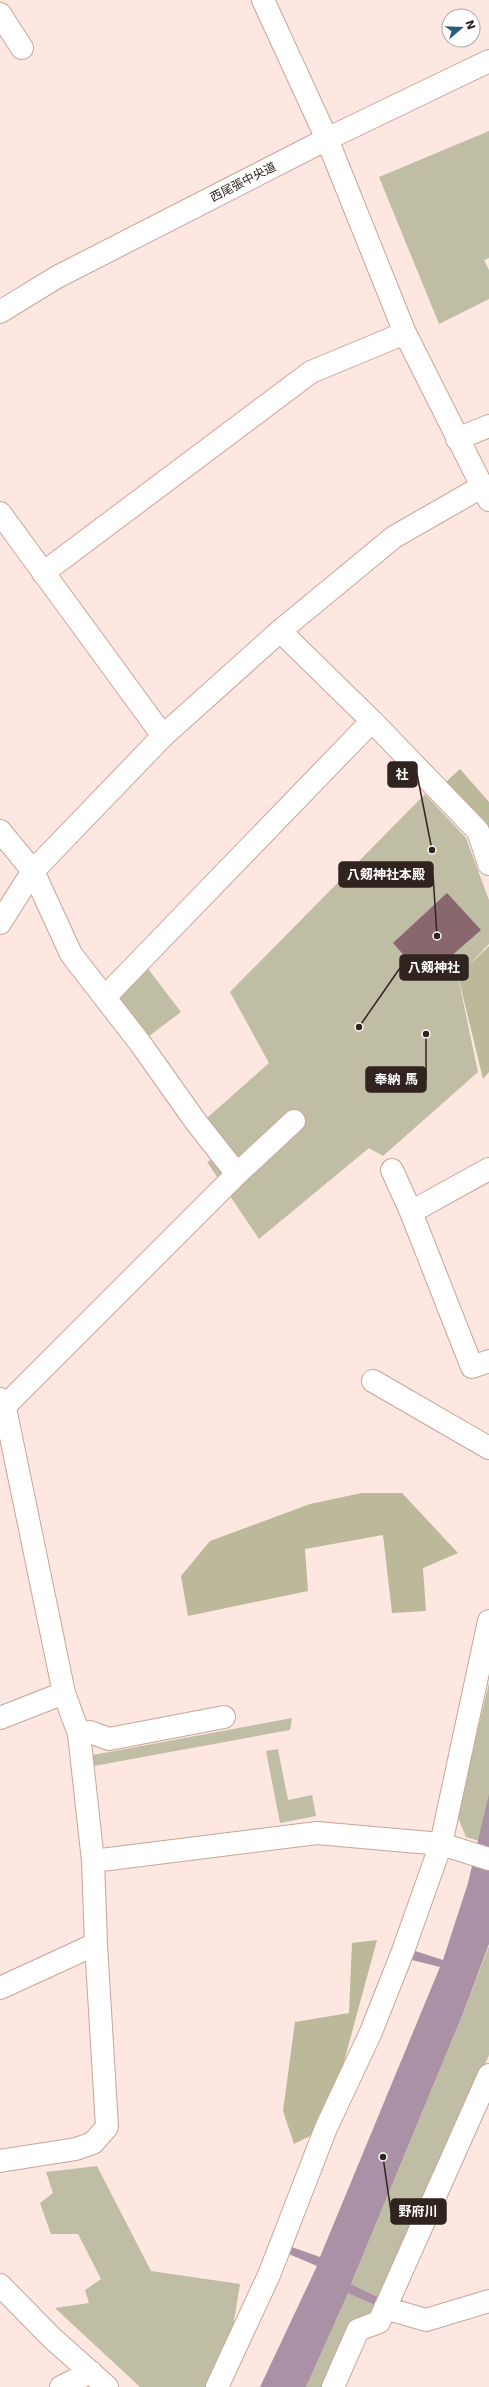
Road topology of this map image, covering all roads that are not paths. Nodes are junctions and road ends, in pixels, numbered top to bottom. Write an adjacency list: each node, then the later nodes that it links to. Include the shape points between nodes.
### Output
1 (263, 0): 5 (street)
2 (0, 14): 3 (street)
3 (22, 48)
4 (489, 60): 5 (street, 西尾張中央道)
5 (327, 139): 6 (street, 西尾張中央道, via 57,277); 7 (street)
6 (0, 312)
7 (405, 333): 9 (street); 12 (street, via 311,372)
8 (489, 426): 9 (street)
9 (457, 439): 10 (street)
10 (486, 493): 13 (street, via 394,537)
11 (0, 513): 12 (street)
12 (43, 573): 15 (street)
13 (280, 631): 14 (street); 15 (street)
14 (372, 721): 17 (street, via 478,831); 20 (street)
15 (163, 736): 18 (street)
16 (0, 832): 18 (street)
17 (489, 864)
18 (33, 871): 19 (street); 20 (street, via 71,954)
19 (0, 923)
20 (106, 997): 24 (street, via 196,1122)
21 (294, 1121): 24 (street)
22 (489, 1169): 25 (street)
23 (392, 1170): 25 (street)
24 (237, 1174): 28 (street)
25 (411, 1212): 26 (street, via 472,1367)
26 (489, 1361)
27 (373, 1381): 29 (street)
28 (2, 1406): 31 (street)
29 (489, 1448)
30 (489, 1621): 35 (street)
31 (64, 1693): 33 (street); 34 (street)
32 (224, 1717): 34 (street, via 109,1739 90,1732)
33 (0, 1718)
34 (79, 1734): 37 (street)
35 (444, 1845): 36 (street); 37 (street, via 317,1833); 48 (street, via 371,2032 326,2128 269,2275)
36 (489, 1859)
37 (93, 1861): 38 (street)
38 (96, 1944): 39 (street); 41 (street, via 107,2127 93,2143 76,2149)
39 (0, 1988)
40 (489, 2075): 44 (street)
41 (0, 2161)
42 (0, 2286): 45 (street, via 52,2338)
43 (489, 2301): 44 (street, via 426,2320)
44 (385, 2308): 49 (street, via 379,2322 358,2330)
45 (91, 2372): 46 (street); 47 (street)
46 (61, 2387)
47 (107, 2387)
48 (217, 2387)
49 (333, 2387)

